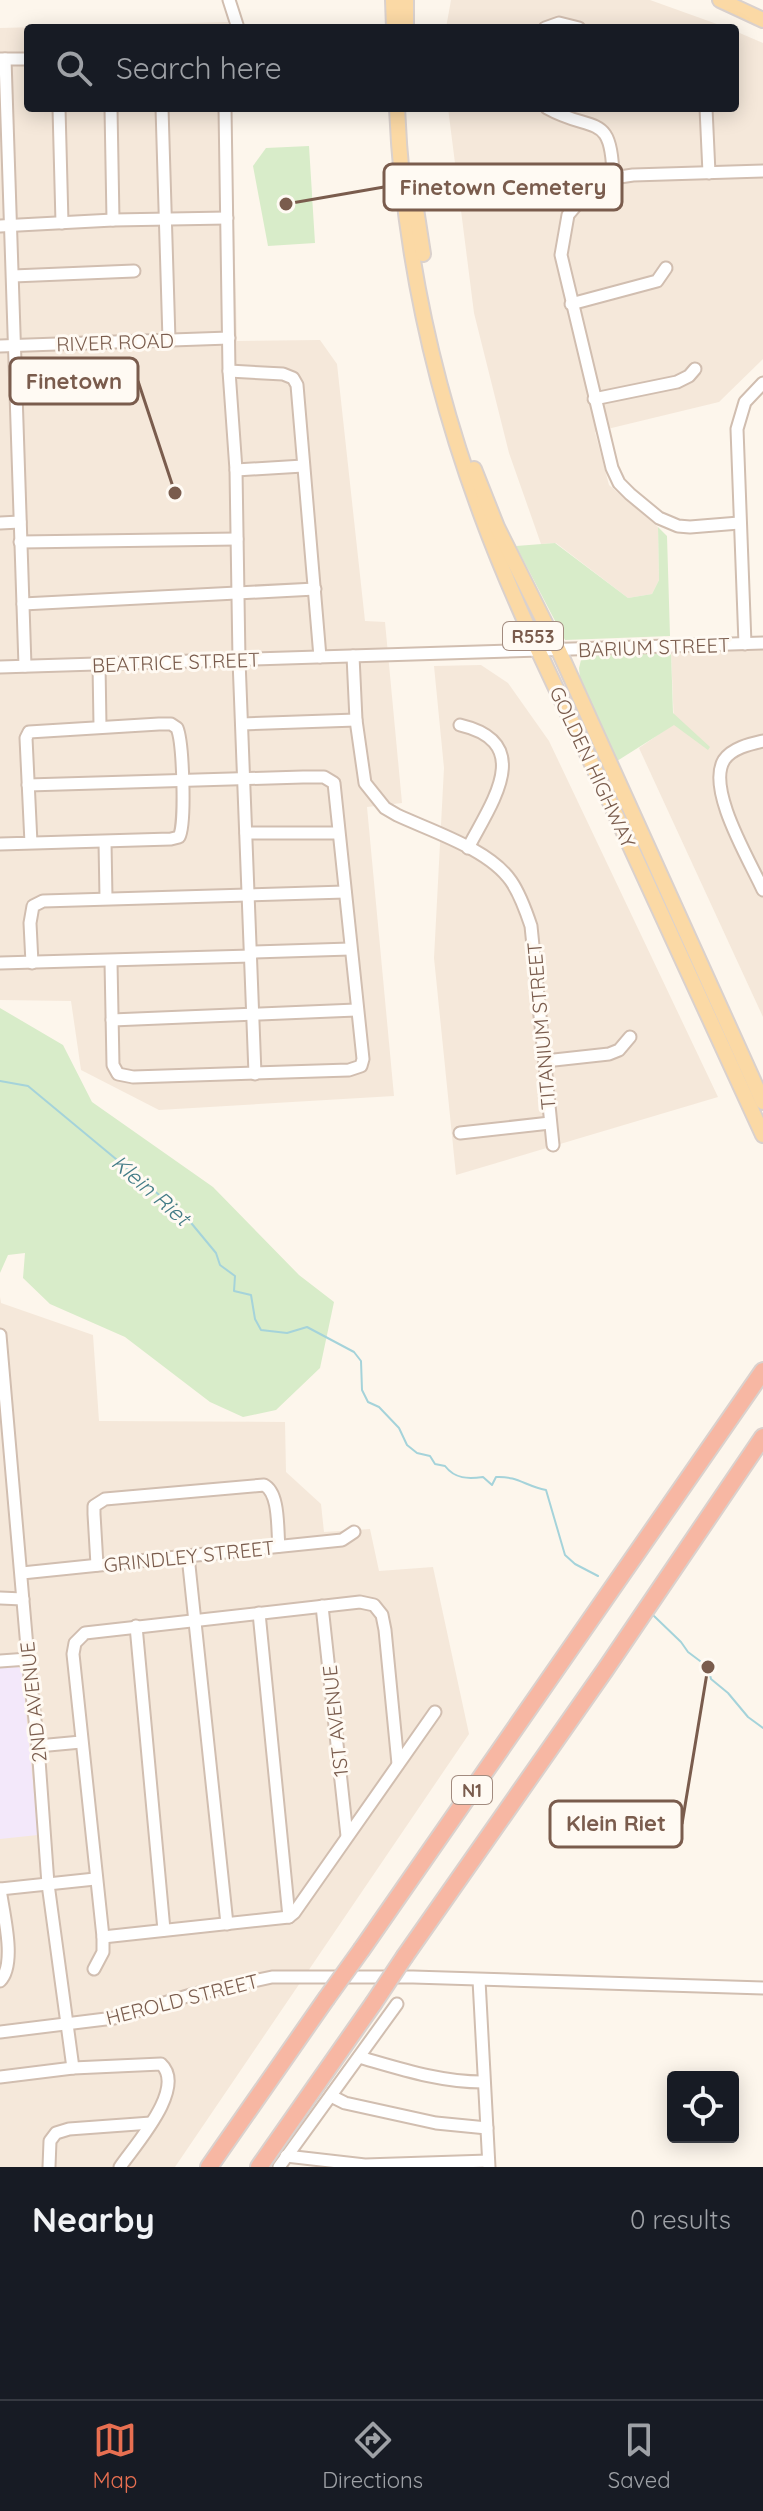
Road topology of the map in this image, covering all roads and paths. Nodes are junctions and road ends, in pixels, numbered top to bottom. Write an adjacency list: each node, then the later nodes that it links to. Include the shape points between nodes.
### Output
1 (229, 0): 6 (street)
2 (393, 0): 7 (main road)
3 (406, 0): 8 (main road)
4 (720, 0): 5 (main road)
5 (763, 20)
6 (237, 24)
7 (394, 24)
8 (406, 24)
9 (2, 59): 10 (street); 26 (street)
10 (24, 59)
11 (59, 112): 25 (street)
12 (111, 112): 24 (street)
13 (162, 112): 23 (street)
14 (225, 112): 22 (street)
15 (397, 112): 51 (main road, GOLDEN HIGHWAY / R553, via 407,218 432,352 462,462)
16 (405, 112): 52 (main road, GOLDEN HIGHWAY / R553, via 427,283 454,402 497,527)
17 (558, 112): 21 (street, via 607,134)
18 (706, 112): 20 (street)
19 (763, 171): 20 (street)
20 (709, 173): 21 (street)
21 (613, 178): 30 (street, via 591,190 568,215 561,255)
22 (227, 218): 23 (street); 31 (street)
23 (165, 219): 24 (street); 32 (street)
24 (113, 220): 25 (street)
25 (62, 223): 26 (street)
26 (5, 226): 29 (street)
27 (666, 268): 30 (street, via 657,281)
28 (134, 271): 29 (street)
29 (13, 276): 34 (street)
30 (571, 304): 38 (street)
31 (229, 338): 32 (street, RIVER ROAD); 36 (street)
32 (169, 340): 34 (street, RIVER ROAD)
33 (0, 346): 34 (street, RIVER ROAD)
34 (14, 346): 41 (street)
35 (695, 369): 38 (street, via 677,382)
36 (229, 371): 39 (street, via 283,374 296,380); 40 (street)
37 (763, 383): 43 (street, via 745,402 737,429)
38 (594, 399): 43 (street, via 619,483 645,508 678,526)
39 (303, 466): 40 (street); 46 (street)
40 (236, 470): 44 (street)
41 (20, 522): 42 (street); 45 (street)
42 (0, 523)
43 (739, 523): 50 (street)
44 (237, 539): 45 (street); 47 (street)
45 (20, 542): 48 (street)
46 (315, 589): 47 (street); 54 (street)
47 (238, 594): 48 (street); 55 (street)
48 (23, 604): 57 (street)
49 (763, 643): 50 (street, BARIUM STREET)
50 (745, 644): 52 (street, BARIUM STREET)
51 (538, 650): 52 (street, BARIUM STREET); 53 (street, BARIUM STREET); 91 (main road, GOLDEN HIGHWAY / R553)
52 (559, 651): 88 (main road, GOLDEN HIGHWAY / R553)
53 (353, 656): 54 (street, BEATRICE STREET); 59 (street, TITANIUM STREET)
54 (320, 657): 55 (street, BEATRICE STREET)
55 (239, 660): 56 (street, BEATRICE STREET); 60 (street)
56 (99, 664): 57 (street, BEATRICE STREET); 62 (street)
57 (25, 666): 58 (street, BEATRICE STREET)
58 (0, 667)
59 (356, 720): 60 (street); 72 (street, TITANIUM STREET, via 365,783 374,797 397,815)
60 (242, 724): 64 (street)
61 (460, 725): 72 (street, via 488,738 501,754 503,767 501,784)
62 (100, 726): 65 (street, via 174,725 180,734); 66 (street, via 29,732)
63 (763, 741): 73 (street, via 731,752 720,774 726,810)
64 (244, 780): 65 (street); 67 (street); 68 (street, via 331,779)
65 (182, 782): 66 (street); 69 (street, via 179,837)
66 (28, 785): 70 (street)
67 (246, 833): 68 (street); 75 (street)
68 (338, 833): 74 (street)
69 (105, 842): 70 (street); 76 (street)
70 (31, 843): 71 (street)
71 (0, 844)
72 (468, 848): 86 (street, TITANIUM STREET, via 509,878 531,926)
73 (763, 890)
74 (345, 892): 75 (street); 77 (street)
75 (248, 894): 76 (street); 78 (street)
76 (106, 898): 81 (street, via 33,906)
77 (350, 949): 78 (street); 82 (street)
78 (251, 954): 79 (street); 83 (street)
79 (111, 962): 81 (street); 84 (street)
80 (0, 963): 81 (street)
81 (32, 963)
82 (356, 1010): 83 (street); 87 (street, via 363,1059 357,1069)
83 (253, 1015): 84 (street); 87 (street)
84 (112, 1020): 87 (street, via 118,1074)
85 (630, 1037): 86 (street, via 609,1054)
86 (545, 1061): 89 (street, TITANIUM STREET)
87 (255, 1074)
88 (763, 1102)
89 (550, 1123): 90 (street); 92 (street, TITANIUM STREET)
90 (460, 1133)
91 (763, 1135)
92 (553, 1145)
93 (0, 1335): 100 (street, 2ND AVENUE)
94 (763, 1371): 139 (highway, N1, bridge)
95 (763, 1437): 140 (highway, N1, bridge)
96 (354, 1532): 97 (street, GRINDLEY STREET, via 342,1540)
97 (279, 1546): 98 (street, GRINDLEY STREET); 99 (street, via 274,1496 258,1484 99,1501 94,1506)
98 (188, 1556): 99 (street, GRINDLEY STREET); 105 (street)
99 (97, 1565): 100 (street, GRINDLEY STREET)
100 (22, 1573): 102 (street, 2ND AVENUE)
101 (0, 1598): 102 (street)
102 (23, 1599): 107 (street, 2ND AVENUE)
103 (322, 1606): 104 (street); 112 (street, via 369,1603 382,1615); 113 (street, 1ST AVENUE)
104 (259, 1613): 105 (street); 117 (street)
105 (195, 1620): 106 (street); 118 (street)
106 (136, 1626): 110 (street, via 85,1633 75,1643); 119 (street)
107 (28, 1659): 108 (street); 111 (street, 2ND AVENUE)
108 (0, 1661)
109 (435, 1712): 112 (street)
110 (81, 1742): 111 (street); 114 (street)
111 (38, 1746): 115 (street, 2ND AVENUE)
112 (398, 1764): 113 (street)
113 (347, 1836): 117 (street)
114 (95, 1879): 115 (street); 120 (street)
115 (48, 1884): 116 (street); 126 (street, 2ND AVENUE)
116 (0, 1889): 123 (street, via 9,1960)
117 (289, 1917): 118 (street)
118 (227, 1924): 119 (street)
119 (164, 1930): 120 (street)
120 (103, 1937): 121 (street, via 103,1952)
121 (94, 1969)
122 (479, 1980): 124 (street, HEROLD STREET); 126 (street, HEROLD STREET, via 272,1977); 131 (street)
123 (0, 1981)
124 (763, 1988)
125 (397, 2004): 128 (street)
126 (67, 2026): 127 (street, HEROLD STREET); 129 (street, 2ND AVENUE)
127 (0, 2032)
128 (359, 2057): 131 (street, via 428,2077); 132 (street)
129 (73, 2068): 130 (street); 133 (street, via 161,2064 169,2078 168,2093)
130 (0, 2077)
131 (483, 2082): 134 (street)
132 (331, 2096): 134 (street, via 436,2123); 135 (street)
133 (151, 2123): 137 (street, via 62,2131 50,2141); 138 (street)
134 (487, 2128): 136 (street)
135 (283, 2162): 136 (street)
136 (489, 2164)
137 (49, 2167)
138 (120, 2167)
139 (209, 2167)
140 (259, 2167)

